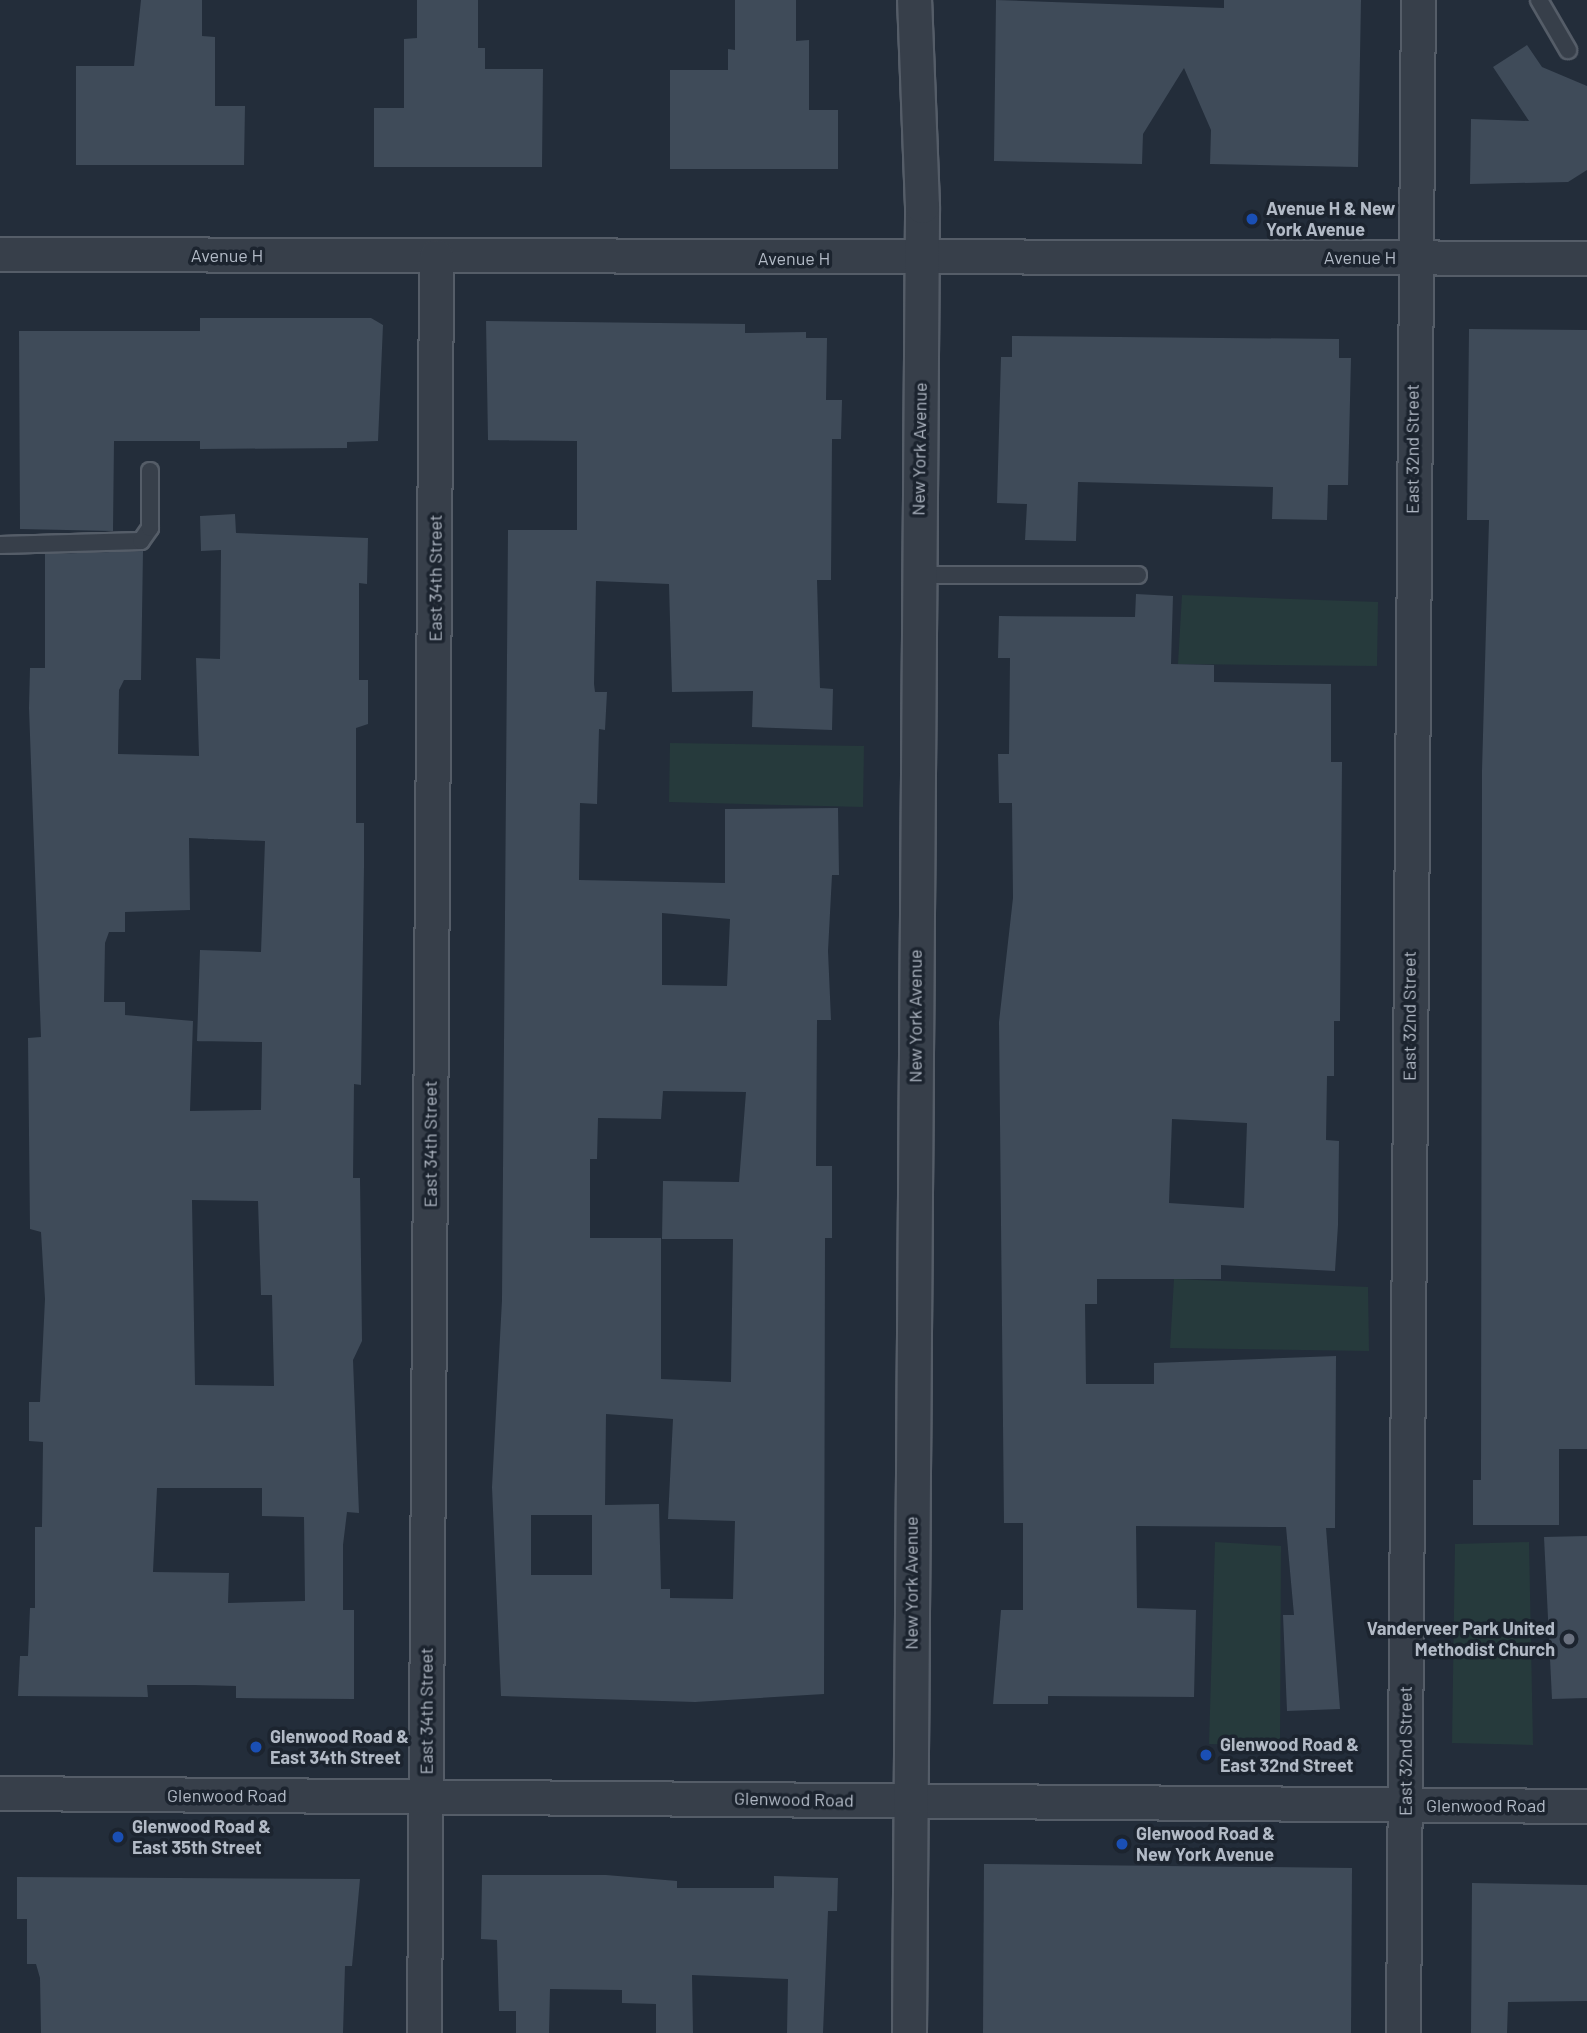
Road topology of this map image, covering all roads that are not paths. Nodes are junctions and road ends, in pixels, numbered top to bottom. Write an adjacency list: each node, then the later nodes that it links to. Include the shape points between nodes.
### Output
1 (914, 0): 9 (street, New York Avenue)
2 (1418, 0): 7 (street, East 32nd Street)
3 (1539, 0): 4 (lane)
4 (1568, 50)
5 (0, 254): 6 (street, Avenue H)
6 (436, 256): 9 (street, Avenue H); 15 (street, East 34th Street)
7 (1414, 257): 8 (street, Avenue H); 9 (street, Avenue H); 17 (street, East 32nd Street)
8 (1587, 258)
9 (921, 259): 12 (street, New York Avenue)
10 (150, 471): 11 (lane, via 150,528 141,541)
11 (0, 545)
12 (917, 575): 13 (lane); 16 (street, New York Avenue)
13 (1138, 575)
14 (0, 1793): 15 (street, Glenwood Road)
15 (425, 1796): 16 (street, Glenwood Road); 19 (street, East 34th Street)
16 (910, 1800): 17 (street, Glenwood Road); 20 (street, New York Avenue)
17 (1405, 1804): 18 (street, Glenwood Road); 21 (street, East 32nd Street)
18 (1587, 1806)
19 (424, 2033)
20 (909, 2033)
21 (1403, 2033)

